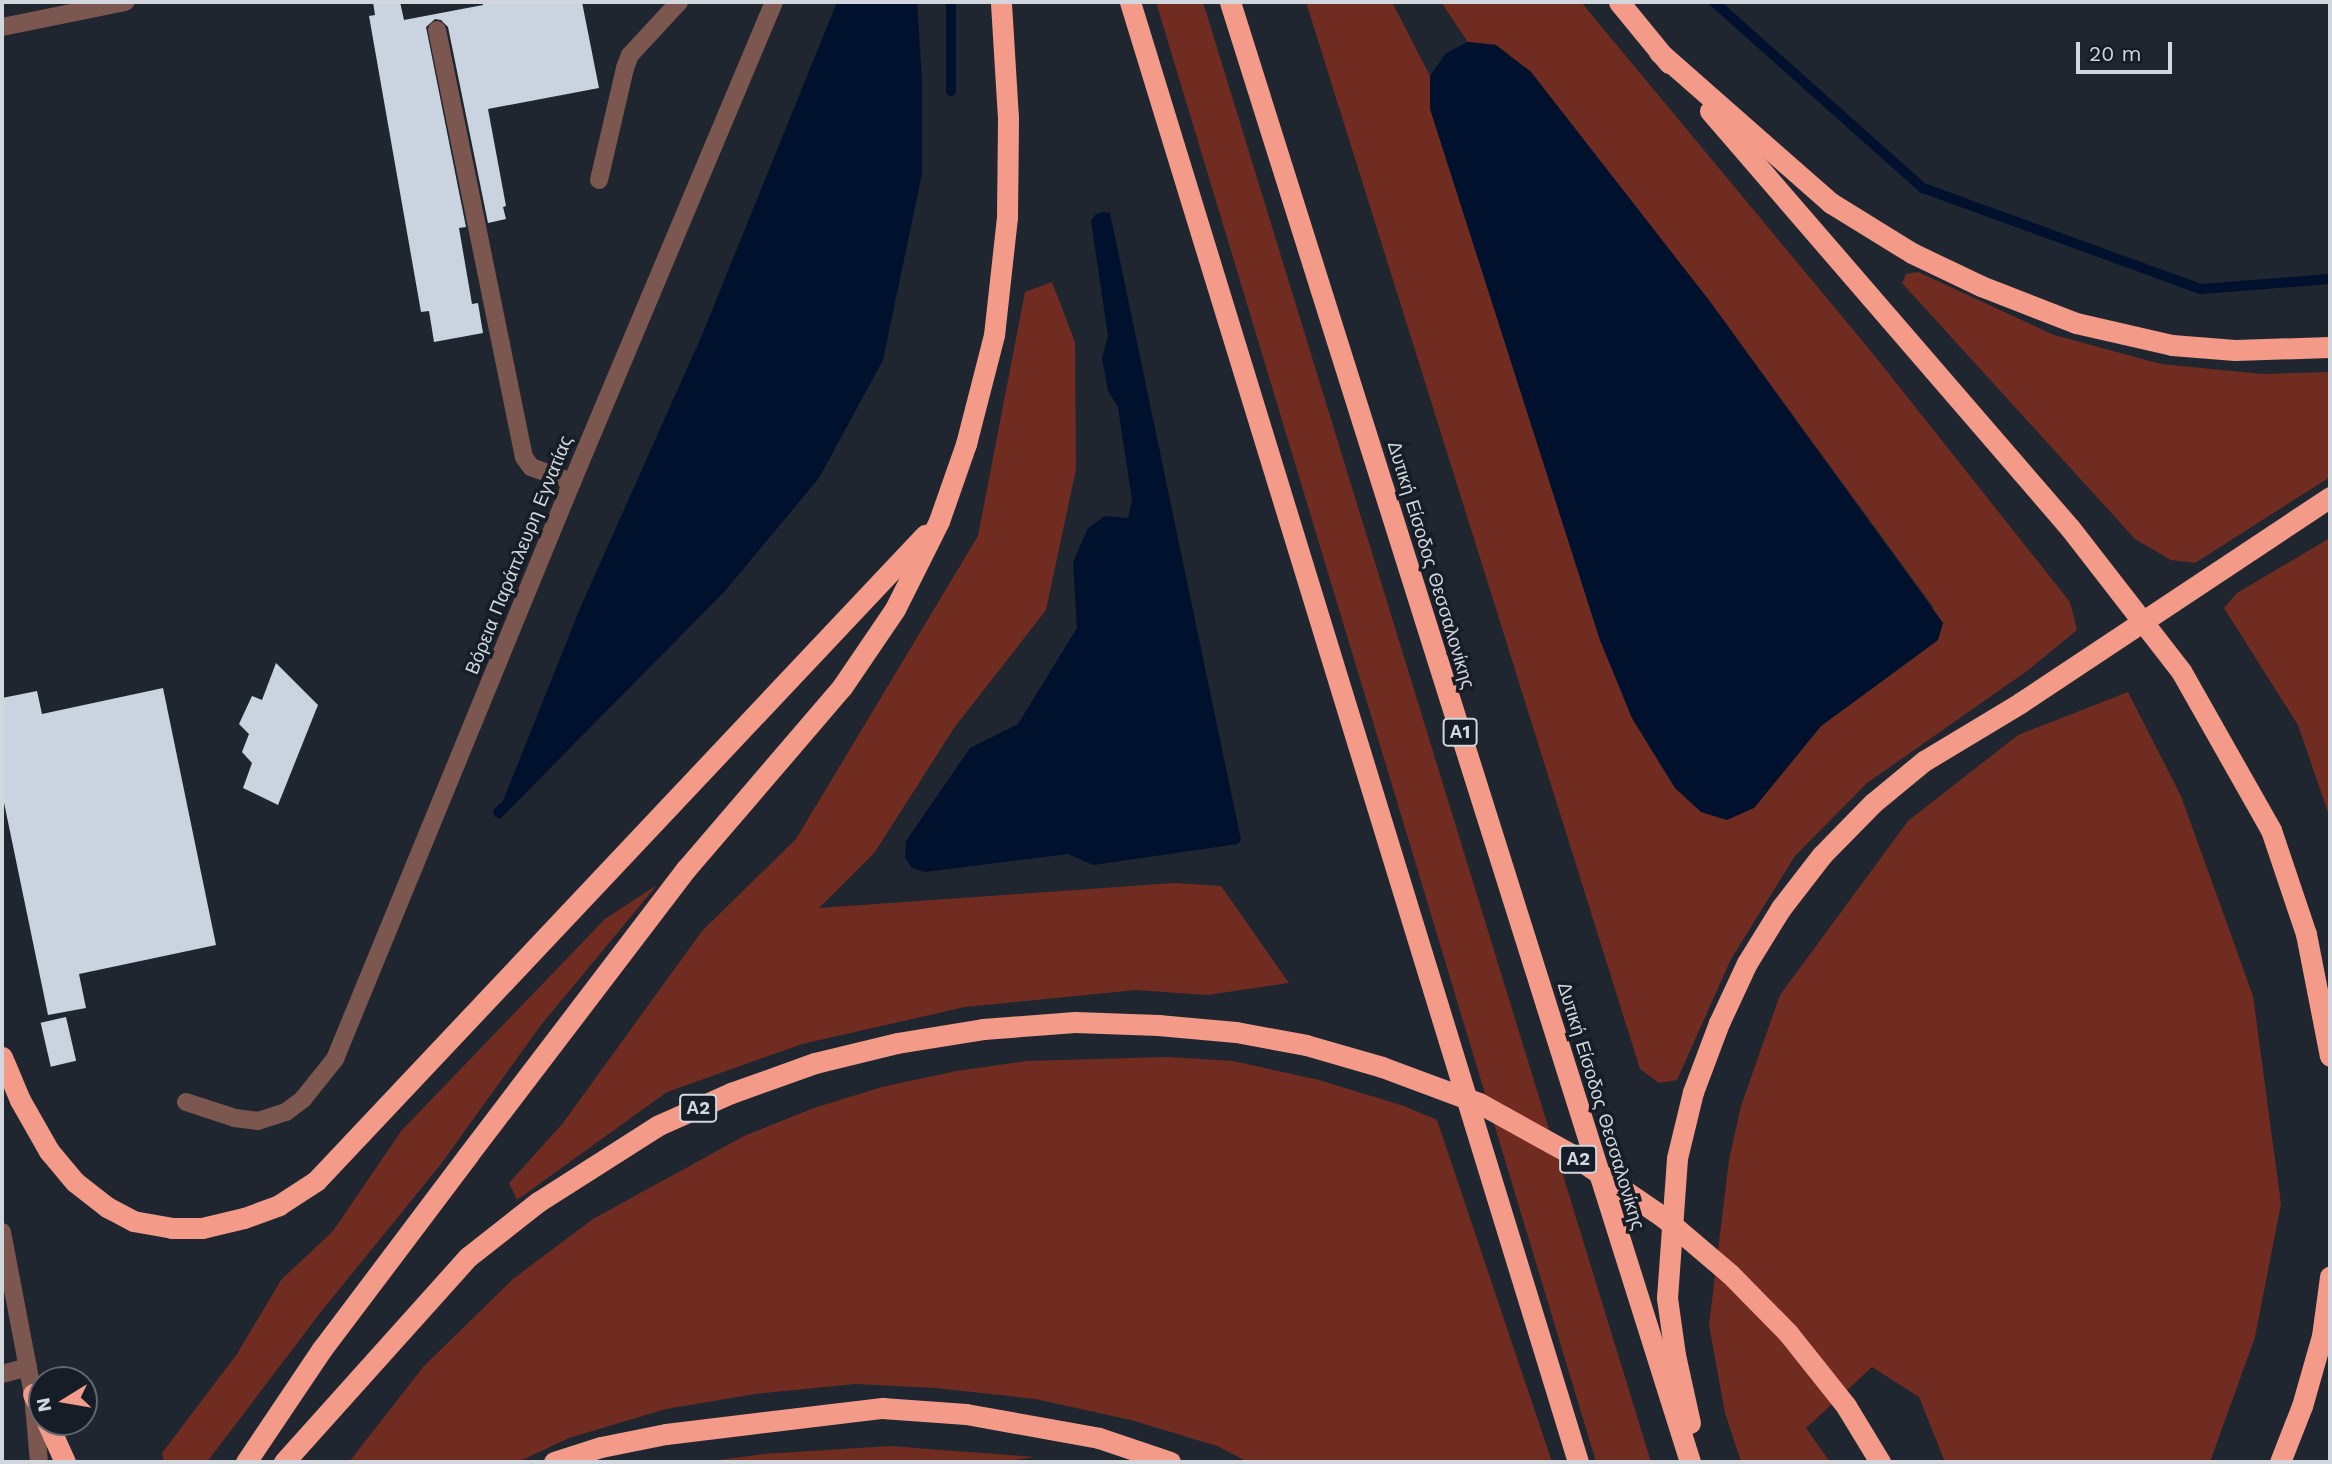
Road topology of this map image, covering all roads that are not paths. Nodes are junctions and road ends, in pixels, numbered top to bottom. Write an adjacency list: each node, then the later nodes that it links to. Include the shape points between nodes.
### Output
1 (125, 2): 8 (street)
2 (679, 2): 11 (street, via 630,55)
3 (774, 2): 13 (street, Βόρεια Παράπλευρη Εγνατίας)
4 (1001, 2): 15 (highway, via 1007,217 994,335 966,444)
5 (1130, 2): 31 (highway)
6 (1230, 2): 32 (highway, Δυτική Είσοδος Θεσσαλονίκης / Α1)
7 (1619, 2): 10 (highway)
8 (2, 27)
9 (437, 30): 13 (street, via 524,457 531,467)
10 (1659, 52): 12 (highway, via 1831,203 1912,253 1981,286 2076,323 2172,345 2235,350); 16 (highway, bridge, via 2070,528 2181,671 2271,830 2306,934)
11 (599, 180)
12 (2330, 347)
13 (572, 482): 18 (street, Βόρεια Παράπλευρη Εγνατίας, via 335,1059 303,1099 286,1112 258,1121)
14 (2330, 497): 33 (highway, via 2020,703 1924,761 1856,820 1781,908 1747,963 1719,1023 1693,1092 1677,1158 1667,1298)
15 (939, 521): 17 (highway, via 316,1181 279,1205 202,1228 133,1221 75,1182 49,1151); 27 (highway, via 895,609 842,687 686,869 330,1338)
16 (2330, 1056)
17 (2, 1057)
18 (186, 1102)
19 (2, 1232): 21 (street)
20 (2330, 1277): 35 (highway, via 2322,1336)
21 (28, 1367): 22 (street)
22 (2, 1374)
23 (39, 1436): 25 (street)
24 (53, 1436): 26 (highway)
25 (39, 1462)
26 (65, 1462)
27 (246, 1462)
28 (284, 1462): 34 (highway, Α2, bridge, via 468,1257 538,1202 671,1120 815,1063 897,1043 983,1029 1075,1022 1236,1032 1306,1045 1382,1067 1479,1104 1571,1154 1663,1217 1730,1273 1788,1333 1846,1406)
29 (554, 1462): 30 (highway, via 666,1434 882,1408 965,1414 1099,1438)
30 (1170, 1462)
31 (1578, 1462)
32 (1690, 1462)
33 (1699, 1462)
34 (1880, 1462)
35 (2280, 1462)

